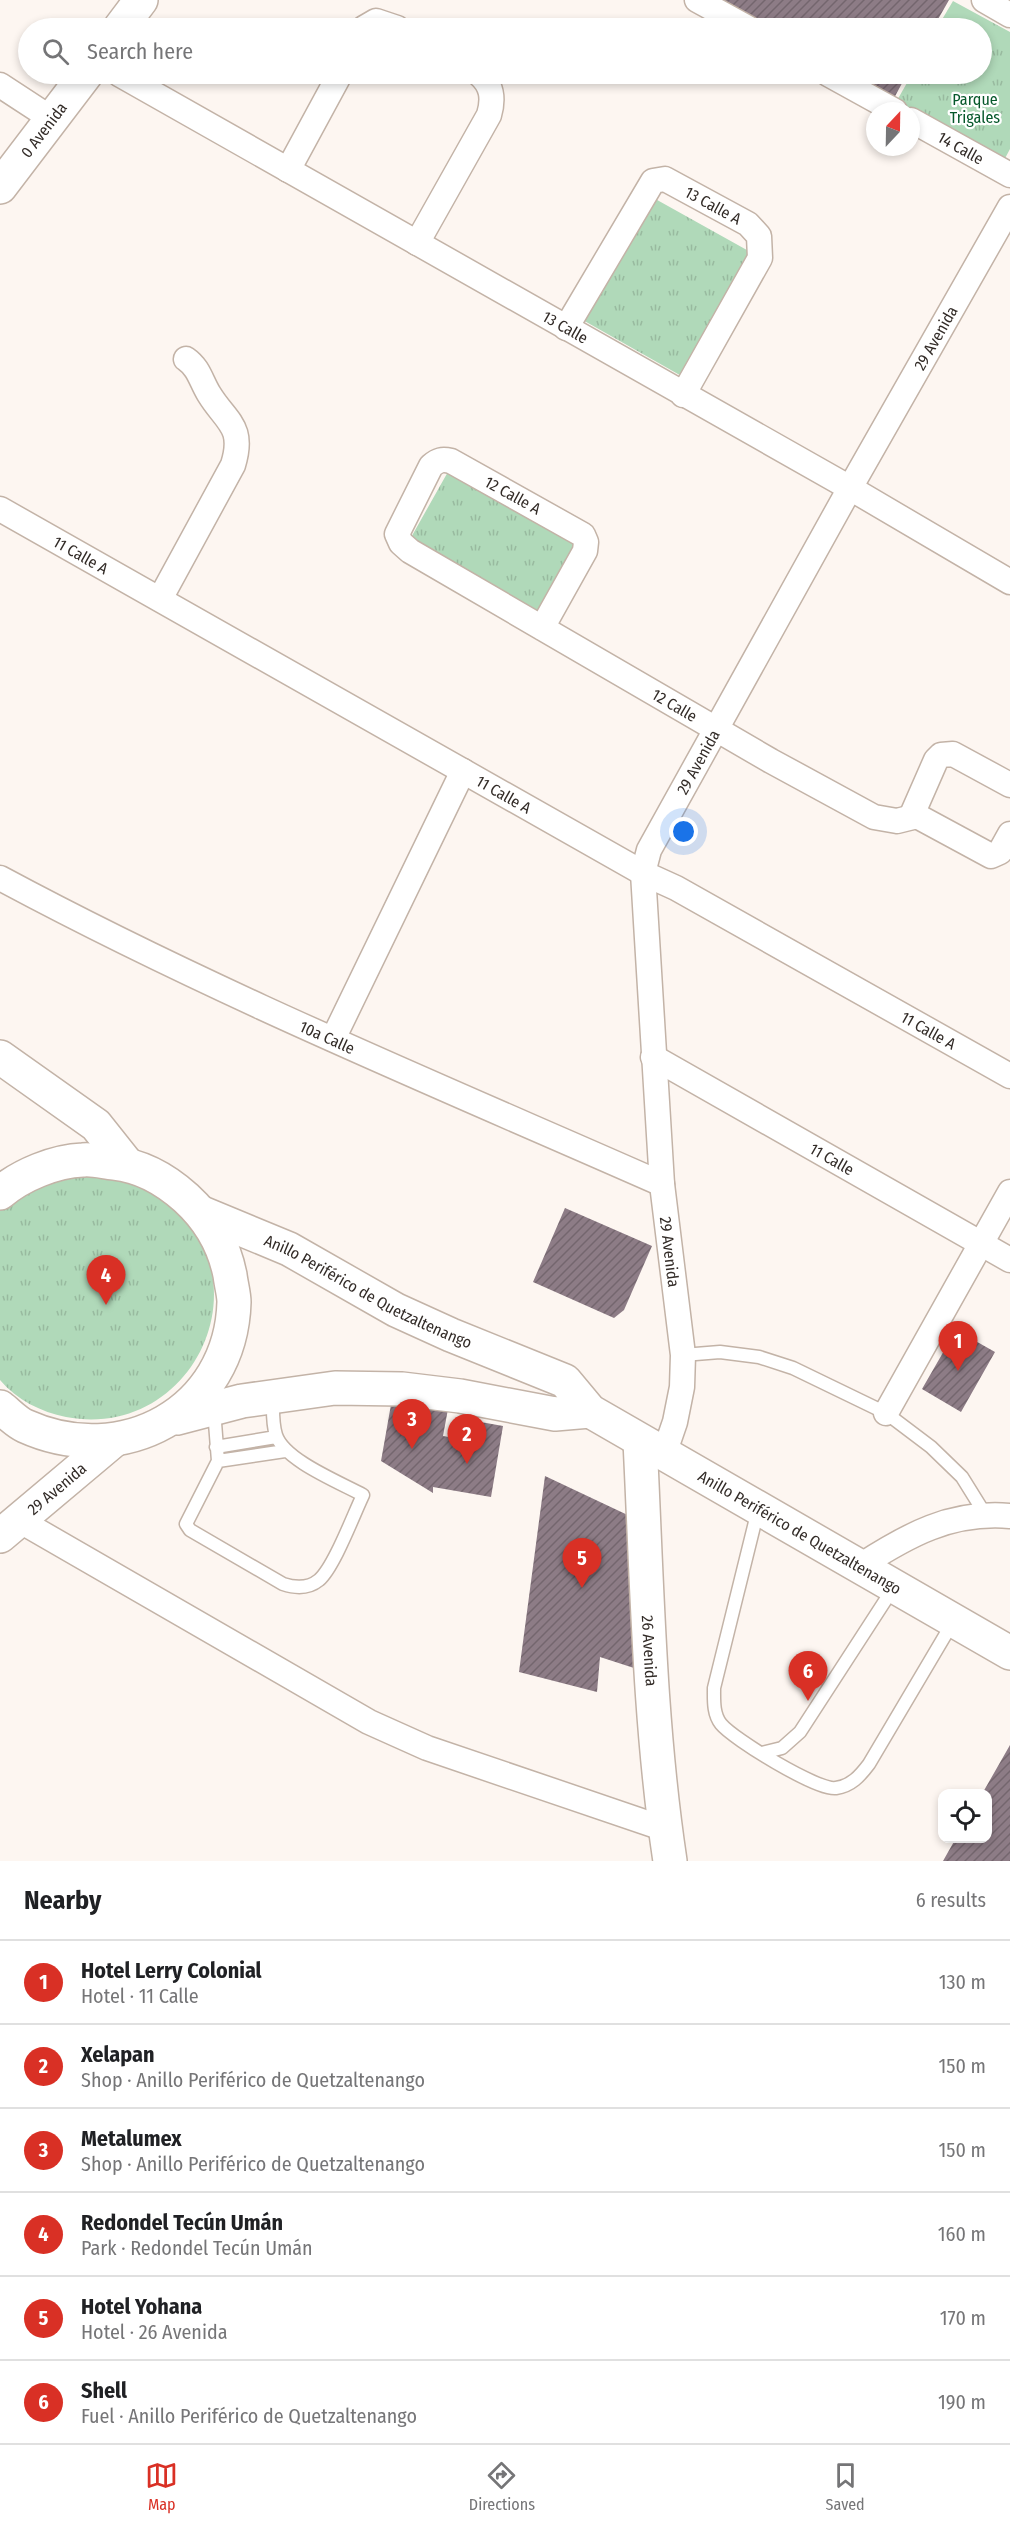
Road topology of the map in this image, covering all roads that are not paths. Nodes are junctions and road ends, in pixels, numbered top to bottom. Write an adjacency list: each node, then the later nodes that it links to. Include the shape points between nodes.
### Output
1 (141, 0): 5 (main road)
2 (697, 0): 6 (street)
3 (984, 0): 4 (street)
4 (1010, 15)
5 (128, 18)
6 (730, 18)
7 (78, 84): 14 (main road, 0 Avenida)
8 (137, 84): 16 (street, 13 Calle)
9 (335, 84): 16 (street)
10 (485, 84): 20 (street, via 492,102 489,114)
11 (846, 84): 13 (street)
12 (0, 86): 14 (street)
13 (879, 102)
14 (52, 119): 18 (main road, 0 Avenida)
15 (920, 125): 17 (street, 14 Calle)
16 (288, 170): 20 (street, 13 Calle)
17 (1010, 175)
18 (0, 187)
19 (1010, 207): 24 (street, 29 Avenida)
20 (417, 243): 21 (street, 13 Calle)
21 (566, 328): 23 (street, 13 Calle); 23 (street, 13 Calle A, via 650,183 665,179 748,224 759,236 761,251 757,265)
22 (186, 359): 28 (street, via 224,413 236,436 237,451)
23 (683, 395): 24 (street, 13 Calle)
24 (850, 488): 27 (street, 13 Calle); 30 (street, 29 Avenida)
25 (0, 509): 28 (street, 11 Calle A)
26 (398, 538): 29 (street, 12 Calle, via 410,551); 29 (street, 12 Calle A, via 431,466 442,459 580,532 585,539 585,551)
27 (1010, 581)
28 (160, 599): 31 (street, 11 Calle A)
29 (542, 628): 30 (street, 12 Calle)
30 (717, 728): 33 (street, 12 Calle, via 874,817 897,821); 35 (street, 29 Avenida, via 660,828)
31 (463, 771): 35 (street, 11 Calle A); 37 (street)
32 (1010, 785): 33 (street, via 953,754 945,754 936,760)
33 (911, 817): 34 (street, 12 Calle, via 919,817 988,855 1000,852)
34 (1010, 834)
35 (643, 873): 39 (street, 29 Avenida); 40 (street, 11 Calle A)
36 (0, 878): 37 (street, 10a Calle, via 124,944)
37 (333, 1039): 42 (street, 10a Calle)
38 (0, 1057): 41 (main road, via 96,1125)
39 (652, 1057): 42 (street, 29 Avenida); 46 (street, 11 Calle)
40 (1010, 1076)
41 (126, 1164): 44 (main road, via 83,1160 40,1169); 45 (main road, via 167,1181)
42 (662, 1184): 48 (street, 29 Avenida)
43 (1010, 1192): 46 (street)
44 (0, 1193)
45 (202, 1213): 52 (main road, Anillo Periférico de Quetzaltenango, via 289,1250 396,1310 565,1381); 54 (main road, via 226,1254 234,1301 226,1348 204,1389)
46 (981, 1244): 47 (street, 11 Calle); 53 (street)
47 (1010, 1260)
48 (683, 1355): 53 (lane, via 720,1352 759,1357 793,1368); 58 (street, 29 Avenida, via 675,1422)
49 (273, 1396): 51 (main road); 52 (main road, via 335,1389 402,1389 555,1414); 55 (lane)
50 (0, 1407): 56 (main road, via 23,1425 67,1440)
51 (213, 1408): 54 (main road); 57 (lane)
52 (590, 1411): 58 (main road, Anillo Periférico de Quetzaltenango)
53 (886, 1413): 62 (lane, via 931,1446 954,1470)
54 (168, 1421): 56 (main road, via 142,1434)
55 (276, 1437): 57 (lane); 59 (lane)
56 (113, 1441): 64 (main road, 29 Avenida)
57 (216, 1447): 60 (lane)
58 (652, 1447): 61 (main road, Anillo Periférico de Quetzaltenango); 70 (main road, 26 Avenida, via 653,1691)
59 (285, 1451): 60 (lane); 60 (lane, via 363,1495 328,1569 306,1587 283,1584 190,1530 186,1524 188,1516)
60 (218, 1461)
61 (758, 1508): 65 (main road, Anillo Periférico de Quetzaltenango); 69 (lane, via 714,1688 714,1707 719,1722 732,1735)
62 (985, 1514): 63 (street); 65 (street, via 942,1523 900,1540)
63 (1010, 1516)
64 (9, 1527): 70 (street, via 369,1722 427,1748)
65 (860, 1566): 66 (main road, Anillo Periférico de Quetzaltenango)
66 (895, 1586): 67 (main road, Anillo Periférico de Quetzaltenango); 69 (lane, via 800,1732 782,1748)
67 (953, 1620): 68 (main road, Anillo Periférico de Quetzaltenango); 69 (lane, via 857,1779 833,1789 818,1785)
68 (1010, 1653)
69 (762, 1753)
70 (665, 1829): 71 (main road, 26 Avenida)
71 (670, 1861)

